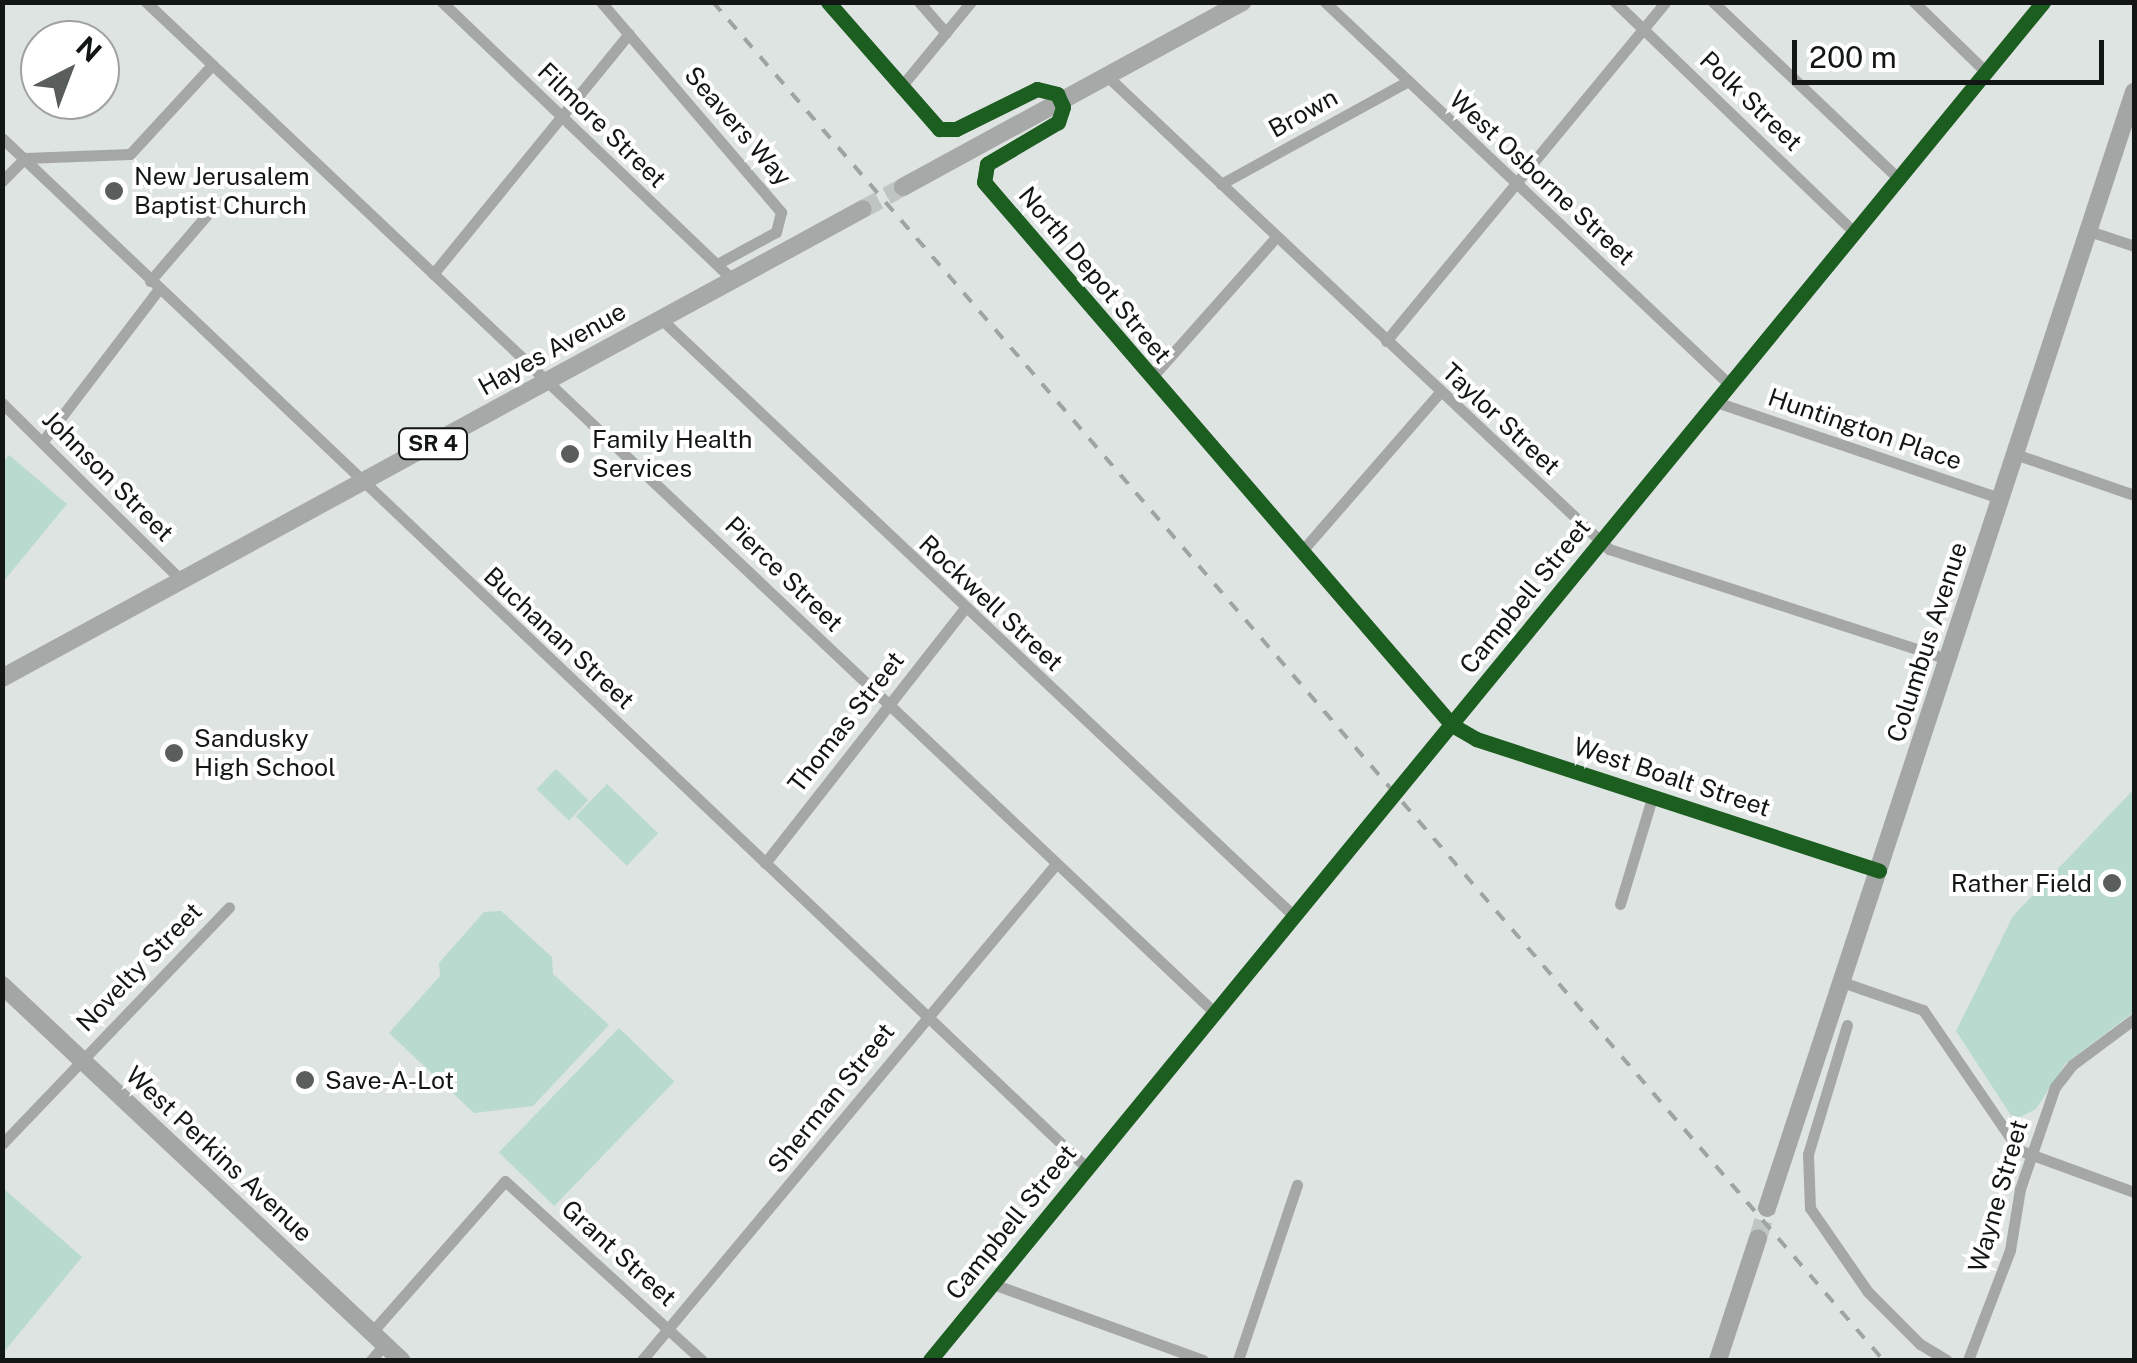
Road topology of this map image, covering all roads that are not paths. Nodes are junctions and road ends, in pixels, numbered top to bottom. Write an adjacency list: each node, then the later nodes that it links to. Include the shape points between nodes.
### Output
1 (146, 2): 17 (street, Pierce Street)
2 (442, 2): 24 (street, Filmore Street)
3 (601, 2): 16 (street, Seavers Way)
4 (828, 2): 21 (street)
5 (919, 2): 15 (street)
6 (971, 2): 15 (street)
7 (1243, 2): 19 (main road)
8 (1325, 2): 20 (street, West Osborne Street)
9 (1616, 2): 14 (street, Polk Street)
10 (1664, 2): 14 (street)
11 (1712, 2): 27 (street)
12 (1914, 2): 18 (street)
13 (2043, 2): 18 (street, Campbell Street)
14 (1644, 30): 30 (street); 35 (street, Polk Street)
15 (946, 33): 21 (street)
16 (629, 34): 24 (street); 38 (street, Seavers Way, via 782,216 776,232)
17 (212, 64): 26 (street, via 130,154); 39 (street, Pierce Street)
18 (1986, 72): 27 (street, Campbell Street)
19 (1106, 76): 23 (main road); 29 (street, Taylor Street)
20 (1408, 81): 29 (street, Brown); 30 (street, West Osborne Street)
21 (900, 88): 23 (street, via 932,124 948,130 1037,88)
22 (2134, 92): 34 (main road, Columbus Avenue)
23 (1062, 100): 31 (main road); 44 (street, North Depot Street, via 1056,124 990,161 982,178)
24 (560, 116): 38 (street, Filmore Street); 39 (street)
25 (2, 138): 26 (street, Buchanan Street)
26 (25, 158): 28 (street); 41 (street, Buchanan Street)
27 (1899, 178): 35 (street, Campbell Street)
28 (2, 181)
29 (1220, 184): 36 (street, Taylor Street)
30 (1515, 185): 43 (street); 46 (street, West Osborne Street)
31 (903, 187)
32 (216, 203): 41 (street)
33 (862, 209): 40 (main road, Hayes Avenue / SR 4)
34 (2089, 231): 37 (street); 51 (main road, Columbus Avenue)
35 (1854, 233): 46 (street, Campbell Street)
36 (1276, 237): 43 (street, Taylor Street); 44 (street)
37 (2134, 246)
38 (717, 264): 40 (street, Filmore Street)
39 (433, 274): 45 (street, Pierce Street)
40 (732, 279): 42 (main road, Hayes Avenue / SR 4)
41 (155, 285): 50 (street); 52 (street, Buchanan Street)
42 (660, 318): 45 (main road, Hayes Avenue / SR 4); 58 (street, Rockwell Street)
43 (1386, 340): 47 (street, Taylor Street)
44 (1151, 378): 56 (street, North Depot Street)
45 (546, 380): 52 (main road, Hayes Avenue / SR 4); 61 (street, Pierce Street)
46 (1730, 385): 48 (street, Campbell Street)
47 (1439, 393): 55 (street, Taylor Street); 56 (street)
48 (1716, 402): 54 (street, Huntington Place); 55 (street, Campbell Street)
49 (2, 403): 50 (street, Johnson Street)
50 (43, 441): 57 (street, Johnson Street)
51 (2015, 454): 53 (street); 54 (main road, Columbus Avenue)
52 (363, 482): 57 (main road, Hayes Avenue / SR 4); 64 (street, Buchanan Street)
53 (2134, 495)
54 (2000, 498): 59 (main road, Columbus Avenue)
55 (1601, 542): 59 (street, Taylor Street); 62 (street, Campbell Street)
56 (1301, 552): 62 (street, North Depot Street)
57 (182, 580): 60 (main road, Hayes Avenue / SR 4)
58 (964, 609): 61 (street, Thomas Street); 69 (street, Rockwell Street)
59 (1947, 659): 66 (main road, Columbus Avenue)
60 (2, 678)
61 (887, 704): 64 (street, Thomas Street); 65 (street, Pierce Street)
62 (1452, 725): 63 (street, West Boalt Street); 69 (street, Campbell Street)
63 (1652, 798): 66 (street, West Boalt Street); 67 (street)
64 (765, 863): 73 (street, Buchanan Street)
65 (1056, 864): 72 (street, Pierce Street); 73 (street, Sherman Street)
66 (1878, 871): 70 (main road, Columbus Avenue)
67 (1620, 904)
68 (229, 907): 76 (street, Novelty Street)
69 (1294, 916): 72 (street, Campbell Street)
70 (1842, 982): 78 (street, via 1923,1010 2002,1132); 82 (main road, Columbus Avenue)
71 (2, 985): 76 (main road, West Perkins Avenue)
72 (1215, 1013): 79 (street, Campbell Street)
73 (924, 1019): 79 (street, Buchanan Street); 85 (street, Sherman Street)
74 (2134, 1019): 78 (street, Wayne Street, via 2064,1074)
75 (1847, 1025): 95 (street, via 1807,1159 1810,1208 1868,1292 1920,1344)
76 (81, 1059): 77 (street, Novelty Street); 86 (main road, West Perkins Avenue)
77 (2, 1144)
78 (2029, 1157): 81 (street); 96 (street, Wayne Street, via 2012,1242)
79 (1087, 1168): 84 (street, Campbell Street)
80 (1297, 1185): 93 (street)
81 (2134, 1192)
82 (1768, 1208)
83 (1758, 1238): 94 (main road)
84 (992, 1284): 91 (street, Campbell Street); 92 (street)
85 (669, 1328): 86 (street, Grant Street, via 505,1181); 89 (street, Sherman Street); 90 (street, Grant Street)
86 (378, 1339): 87 (street); 88 (main road, West Perkins Avenue)
87 (371, 1360)
88 (401, 1360)
89 (642, 1360)
90 (702, 1360)
91 (930, 1360)
92 (1203, 1360)
93 (1238, 1360)
94 (1718, 1360)
95 (1947, 1360)
96 (1968, 1360)

